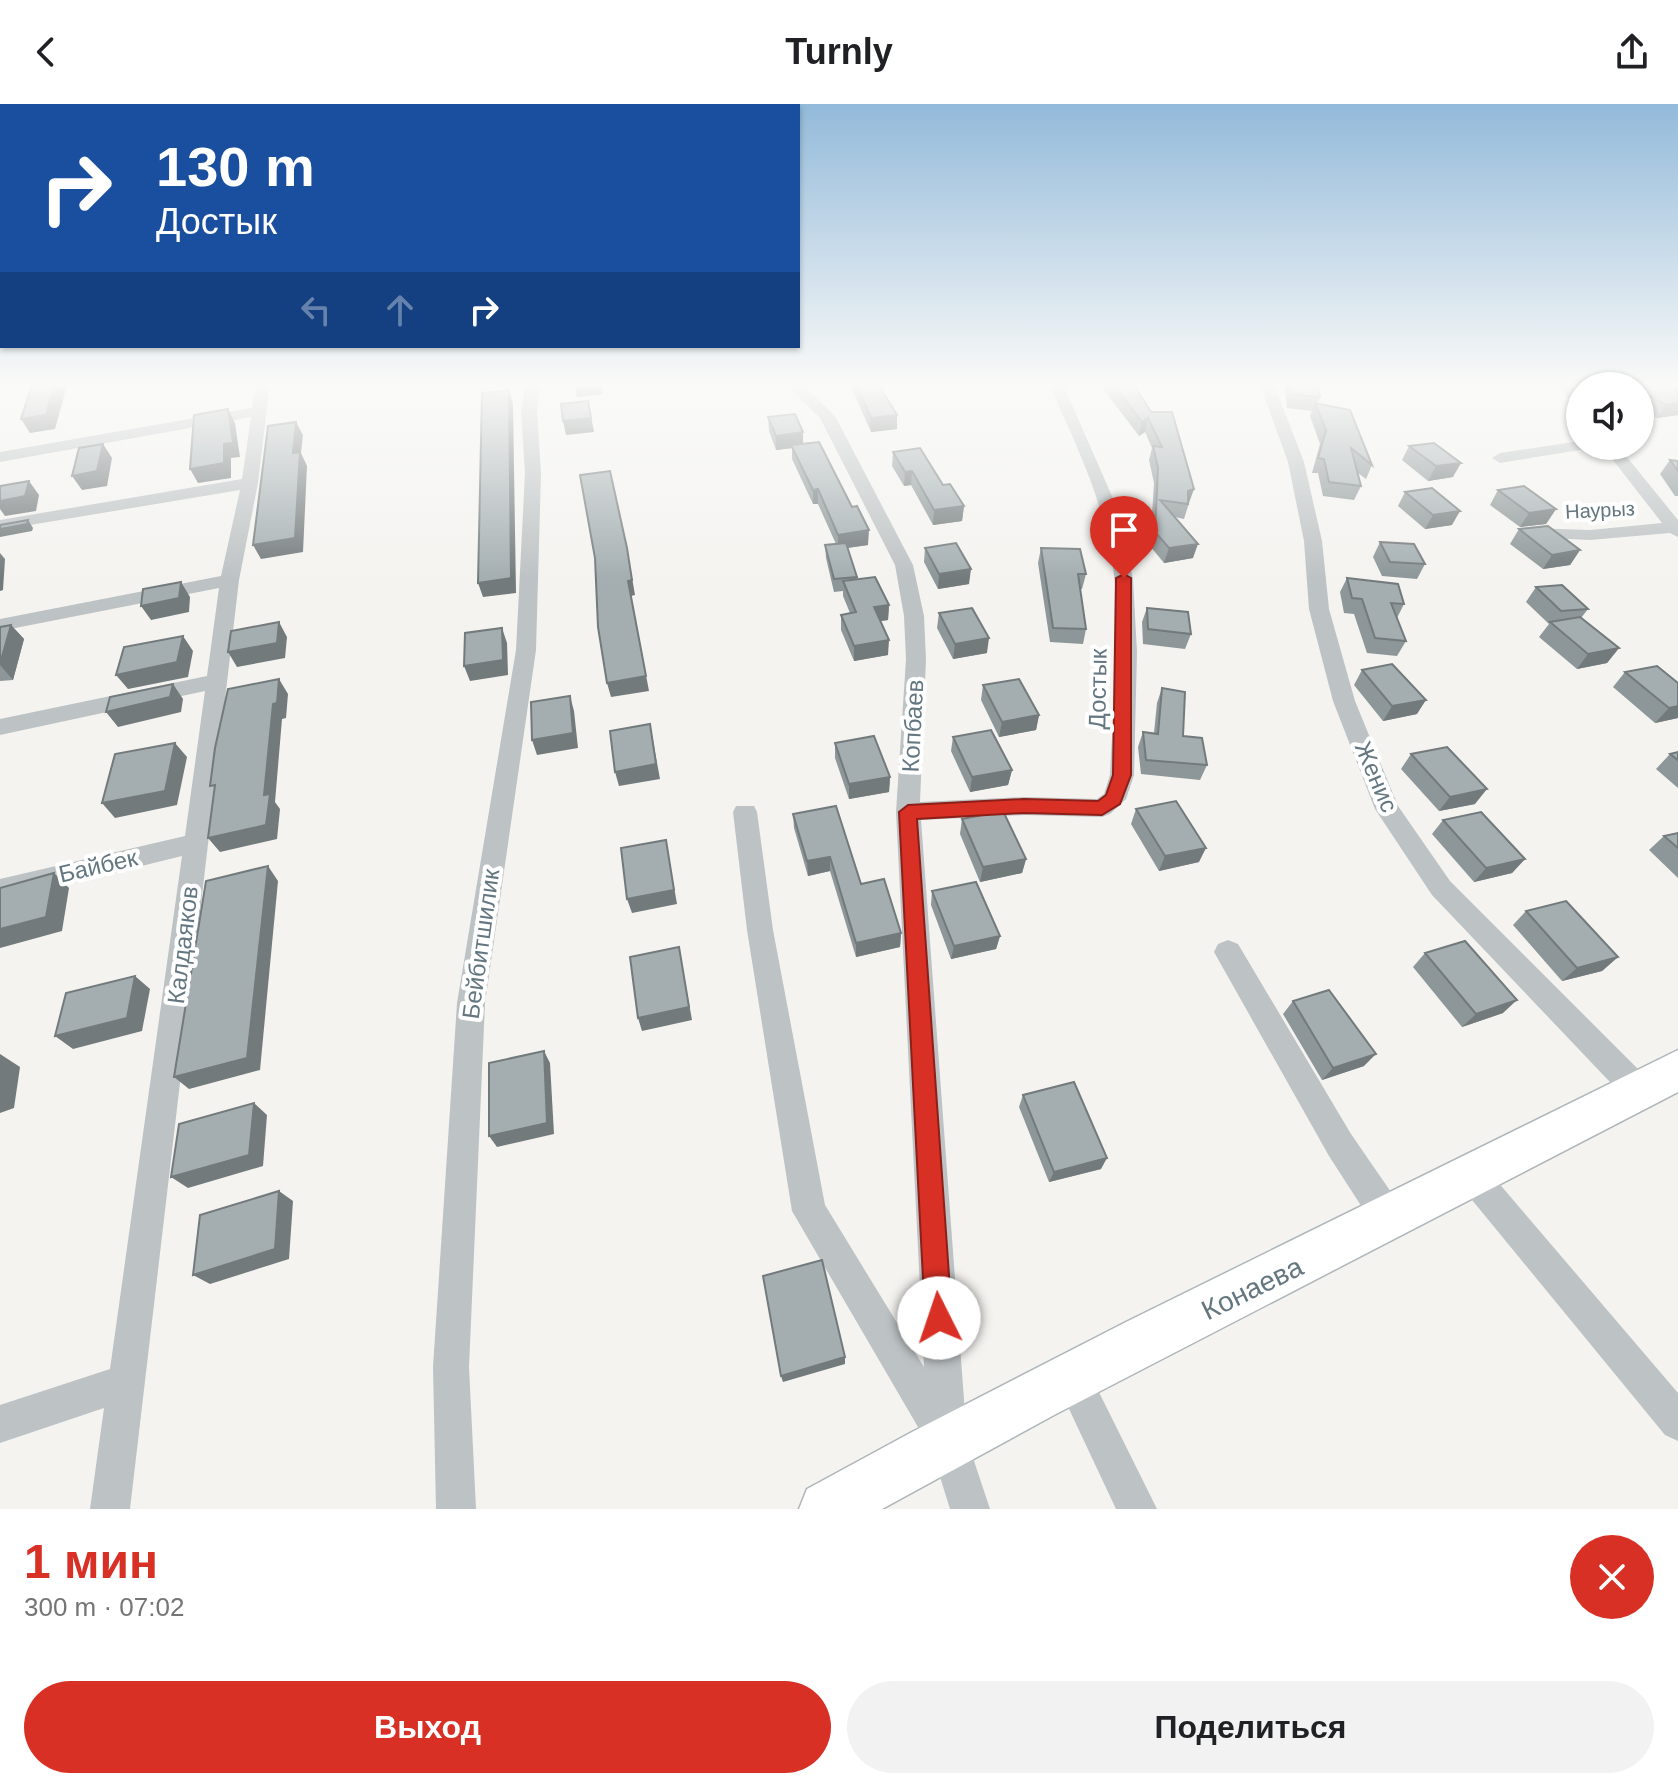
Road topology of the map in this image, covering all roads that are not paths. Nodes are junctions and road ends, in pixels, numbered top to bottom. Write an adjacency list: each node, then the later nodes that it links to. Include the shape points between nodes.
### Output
1 (53, 448): 8 (street)
2 (255, 448): 11 (street, Калдаяков)
3 (531, 448): 33 (street, Бейбитшилик, via 526,650 471,1003 451,1367)
4 (843, 448): 20 (street, Копбаев, via 904,565 914,616)
5 (1083, 448): 20 (street, Достык, via 1113,527 1124,578 1122,775 1114,799 1102,808)
6 (1291, 448): 24 (street, Женис, via 1313,541 1319,609 1340,685 1387,809 1441,888)
7 (1566, 448): 9 (street)
8 (0, 457)
9 (1500, 458)
10 (1621, 460): 13 (street, Наурыз)
11 (250, 483): 12 (street); 15 (street, Калдаяков)
12 (0, 525)
13 (1677, 529): 14 (street, Наурыз)
14 (1528, 533)
15 (230, 580): 16 (street); 17 (street, Калдаяков)
16 (0, 625)
17 (217, 681): 18 (street); 21 (street, Калдаяков)
18 (0, 727)
19 (745, 812): 31 (street, via 809,1211)
20 (908, 812): 31 (street, Копбаев)
21 (196, 843): 22 (street, Байбек); 28 (street, Калдаяков)
22 (0, 890)
23 (1228, 952): 26 (street)
24 (1658, 1080): 25 (main road, Конаева)
25 (1474, 1178): 26 (main road, Конаева); 29 (street)
26 (1390, 1220): 27 (main road, Конаева)
27 (1072, 1377): 31 (main road, Конаева); 36 (street)
28 (128, 1381): 30 (street); 32 (street, Калдаяков)
29 (1678, 1422)
30 (0, 1424)
31 (948, 1440): 34 (main road, Конаева); 35 (street)
32 (110, 1509)
33 (456, 1509)
34 (827, 1509)
35 (970, 1509)
36 (1137, 1509)

